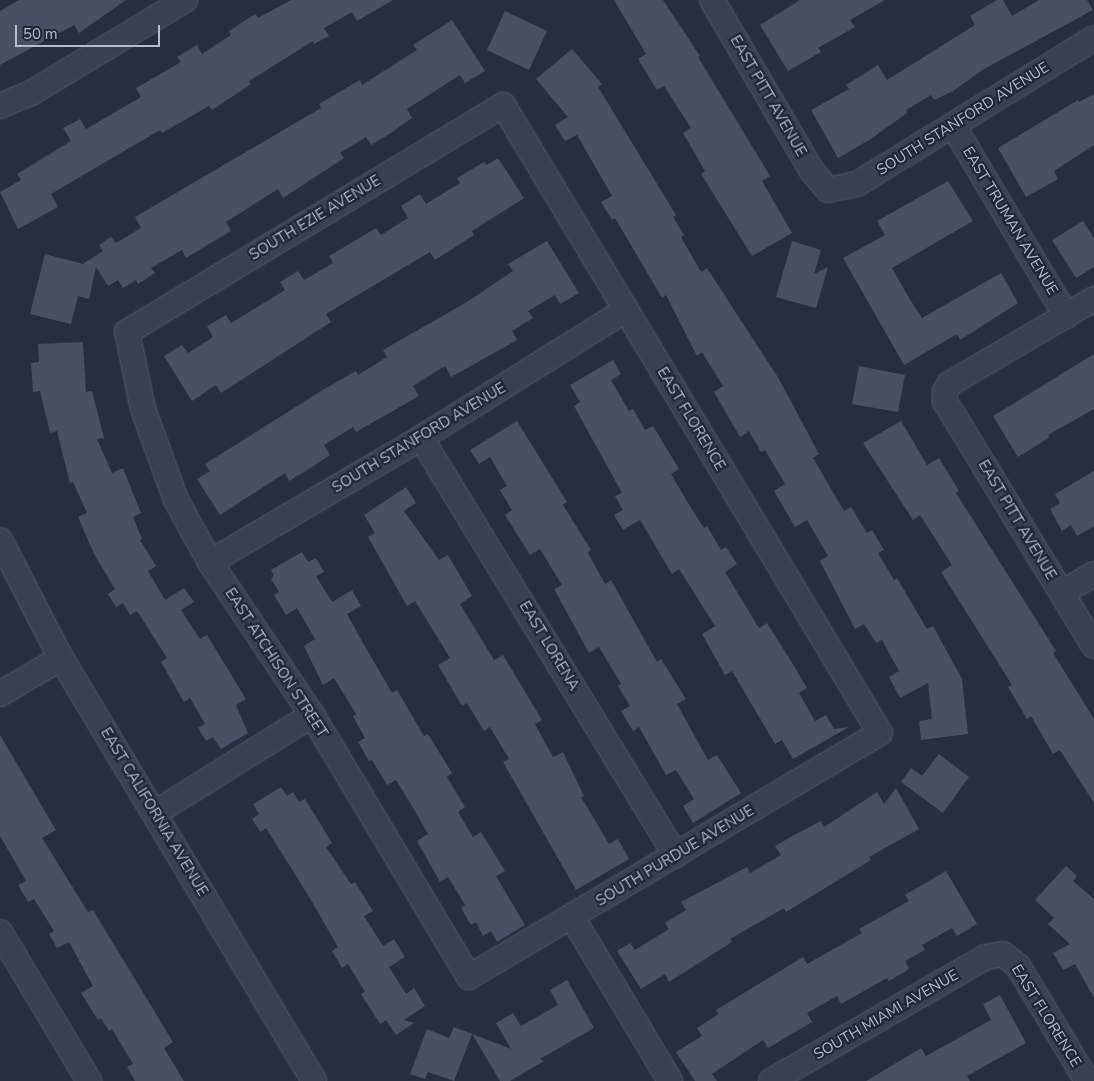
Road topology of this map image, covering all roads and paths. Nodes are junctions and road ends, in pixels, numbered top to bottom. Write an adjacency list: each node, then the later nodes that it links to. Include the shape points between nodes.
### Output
1 (185, 0): 5 (street, via 31,93)
2 (712, 0): 7 (street, EAST PITT AVENUE, via 812,171)
3 (1094, 38): 6 (street, SOUTH STANFORD AVENUE)
4 (503, 105): 9 (street, EAST FLORENCE); 11 (street, SOUTH EZIE AVENUE)
5 (0, 106)
6 (954, 127): 7 (street, SOUTH STANFORD AVENUE, via 857,184); 10 (street, EAST TRUMAN AVENUE)
7 (828, 190)
8 (1094, 299): 10 (street)
9 (626, 310): 12 (street, SOUTH STANFORD AVENUE); 21 (street, EAST FLORENCE)
10 (1066, 316): 16 (street, EAST PITT AVENUE, via 950,384 945,392 950,409)
11 (127, 332): 14 (street, EAST ATCHISON STREET, via 143,409 176,500)
12 (421, 438): 14 (street, SOUTH STANFORD AVENUE); 23 (street, EAST LORENA)
13 (0, 540): 18 (street, EAST CALIFORNIA AVENUE)
14 (210, 562): 20 (street, EAST ATCHISON STREET)
15 (1094, 574): 16 (street)
16 (1062, 593): 17 (street, EAST PITT AVENUE)
17 (1094, 646)
18 (61, 658): 19 (street); 22 (street, EAST CALIFORNIA AVENUE)
19 (0, 694)
20 (312, 715): 22 (street); 27 (street, EAST ATCHISON STREET)
21 (880, 733): 23 (street, SOUTH PURDUE AVENUE)
22 (155, 813): 29 (street, EAST CALIFORNIA AVENUE)
23 (676, 855): 24 (street, SOUTH PURDUE AVENUE)
24 (572, 917): 27 (street, SOUTH PURDUE AVENUE); 30 (street)
25 (0, 932): 28 (street)
26 (1003, 954): 31 (street, SOUTH MIAMI AVENUE, via 986,957); 32 (street, EAST FLORENCE, via 1018,966)
27 (469, 977)
28 (89, 1081)
29 (314, 1081)
30 (670, 1081)
31 (771, 1081)
32 (1087, 1081)

